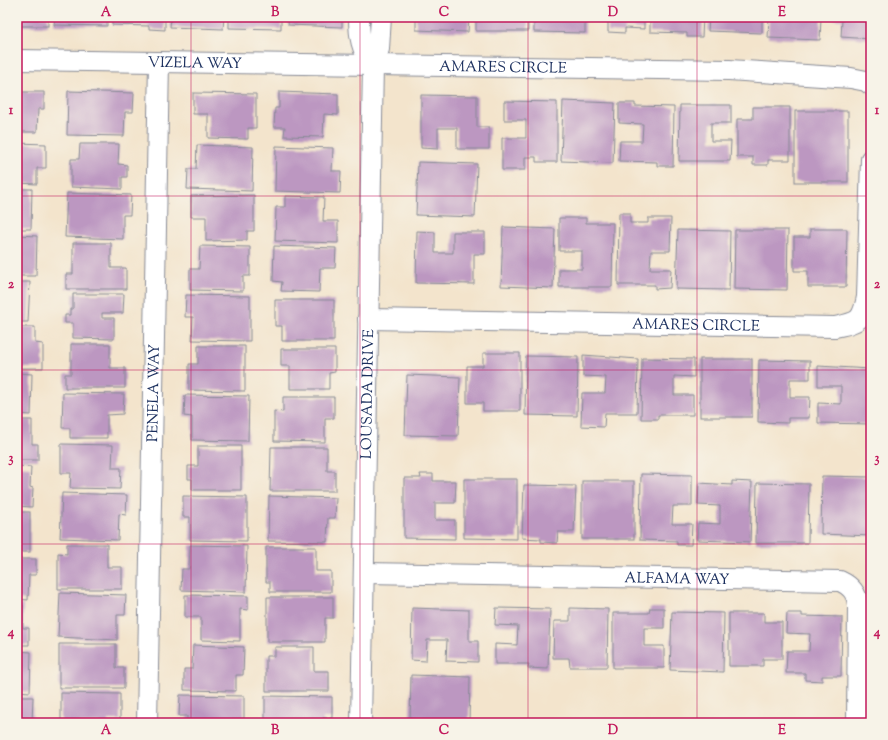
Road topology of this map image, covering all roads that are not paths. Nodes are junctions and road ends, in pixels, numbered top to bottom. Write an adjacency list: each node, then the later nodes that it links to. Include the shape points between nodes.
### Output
1 (359, 17): 5 (street, via 360,39)
2 (381, 17): 5 (street, LOUSADA DRIVE, via 379,49)
3 (17, 60): 4 (street, VIZELA WAY)
4 (159, 62): 5 (street, VIZELA WAY); 10 (street, PENELA WAY)
5 (373, 65): 6 (street, AMARES CIRCLE, via 729,70 851,78 866,81); 8 (street, LOUSADA DRIVE)
6 (871, 85)
7 (871, 159): 8 (street, AMARES CIRCLE, via 867,297 864,313 855,322 835,327)
8 (368, 319): 9 (street, LOUSADA DRIVE)
9 (364, 573): 11 (street, LOUSADA DRIVE); 12 (street, ALFAMA WAY, via 840,581 852,589 858,605)
10 (147, 723)
11 (361, 723)
12 (857, 723)

